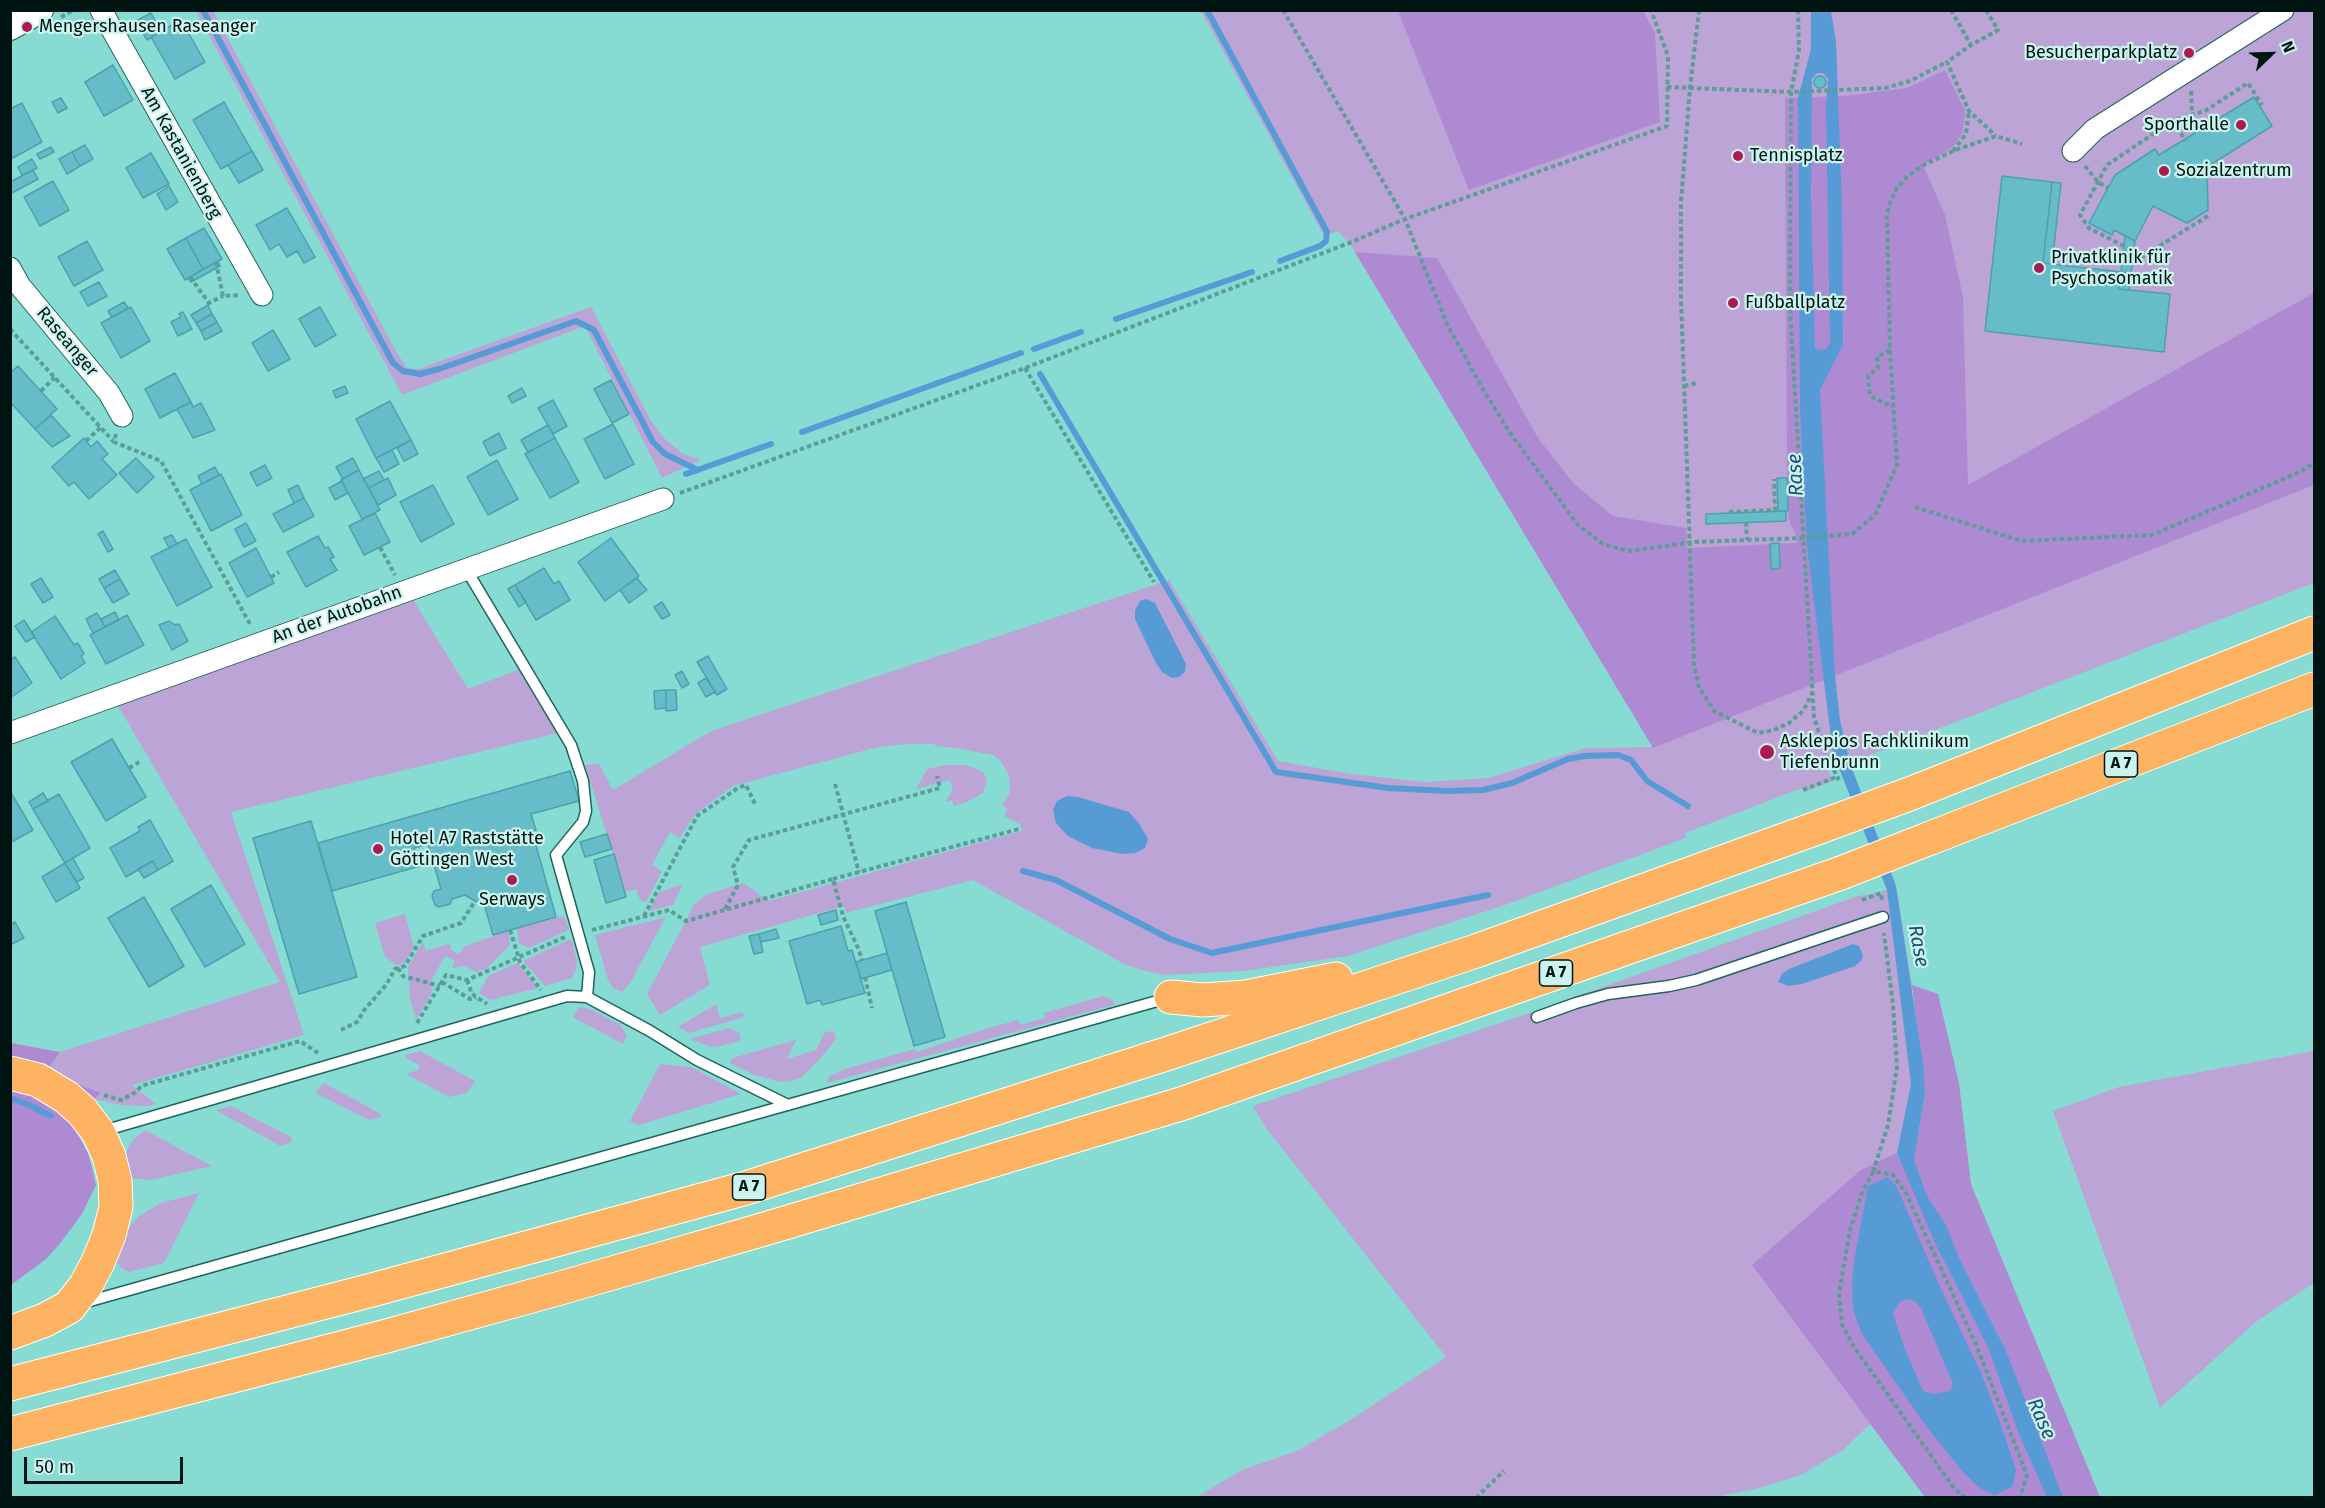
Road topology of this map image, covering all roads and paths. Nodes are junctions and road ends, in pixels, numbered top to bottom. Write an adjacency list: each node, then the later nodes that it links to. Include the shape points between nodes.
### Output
1 (40, 10): 10 (street)
2 (101, 10): 30 (street, Am Kastanienberg)
3 (1282, 10): 27 (path)
4 (1651, 10): 13 (path, via 1668,56)
5 (1699, 10): 14 (path)
6 (1798, 10): 15 (path, via 1799,51)
7 (1951, 10): 11 (path)
8 (1986, 10): 11 (path, via 1998,30)
9 (2283, 10): 23 (street, via 2095,129)
10 (10, 27)
11 (1971, 45): 12 (path)
12 (1947, 62): 15 (path, via 1910,81 1885,88); 17 (path)
13 (1667, 87): 14 (path); 27 (path, via 1667,126)
14 (1690, 88): 15 (path); 37 (path, via 1681,202)
15 (1791, 92): 50 (path, via 1790,308)
16 (2262, 105): 18 (path, via 2248,83 2205,111)
17 (1969, 111): 19 (path); 22 (path, via 1966,134)
18 (2174, 120): 20 (path); 24 (path, via 2107,165)
19 (1996, 136): 21 (path); 22 (path)
20 (2185, 141)
21 (2022, 144)
22 (1953, 151): 33 (path, via 1908,176 1891,200 1887,214)
23 (2073, 152): 24 (path)
24 (2098, 182): 25 (path); 26 (path, via 2080,215 2089,228 2143,256)
25 (2108, 188)
26 (2208, 216)
27 (1405, 219): 34 (path); 52 (path, via 1448,326 1483,389 1578,525 1603,544 1628,551)
28 (190, 276): 31 (path, via 209,303)
29 (14, 283): 40 (street, Raseanger, via 109,393)
30 (262, 295)
31 (223, 296)
32 (10, 329): 35 (path)
33 (1890, 350): 39 (path); 39 (path, via 1877,357 1878,368 1868,376 1870,396)
34 (1025, 368): 46 (path); 57 (path)
35 (55, 378): 38 (path); 41 (path)
36 (1697, 383): 37 (path)
37 (1684, 386): 52 (path)
38 (41, 391)
39 (1893, 407): 50 (path, via 1897,465 1875,515 1852,534)
40 (122, 416): 43 (path)
41 (101, 427): 42 (path); 43 (path)
42 (86, 441)
43 (114, 442): 60 (path, via 161,461)
44 (2314, 463): 47 (path, via 2152,535 2021,541)
45 (1774, 479): 48 (path, via 1775,510)
46 (663, 499): 54 (street, An der Autobahn)
47 (1915, 507)
48 (1729, 512)
49 (1746, 522): 51 (path)
50 (1802, 538): 51 (path); 62 (path)
51 (1747, 540): 52 (path)
52 (1690, 543): 62 (path, via 1694,665 1699,687 1714,711 1758,733 1774,730 1804,710)
53 (380, 547): 58 (path)
54 (466, 569): 58 (street, An der Autobahn); 81 (lane, via 545,699 579,765 586,811 583,822 556,855)
55 (279, 572): 56 (path)
56 (271, 577)
57 (1154, 582)
58 (404, 591): 60 (street, An der Autobahn)
59 (2314, 633): 83 (highway, A 7, bridge, via 1912,793)
60 (260, 643): 63 (street, An der Autobahn)
61 (2314, 689): 106 (highway, A 7, bridge, via 1841,873 1181,1104 575,1284)
62 (1813, 691): 68 (path, via 1814,717 1837,778)
63 (10, 733)
64 (141, 761): 65 (path)
65 (129, 768)
66 (937, 776): 70 (path, via 940,788)
67 (836, 784): 70 (path)
68 (1803, 790)
69 (756, 806): 78 (path, via 746,785 697,816)
70 (844, 814): 72 (path); 77 (path, via 749,840 734,867 738,885)
71 (1019, 829): 72 (path)
72 (859, 872): 73 (path)
73 (833, 879): 77 (path); 85 (path)
74 (1881, 893): 75 (path)
75 (1862, 900)
76 (475, 901): 86 (path, via 461,923 423,936 405,966)
77 (725, 910): 78 (path, via 686,921 669,910)
78 (644, 916): 81 (path)
79 (1883, 917): 94 (lane, via 1696,980 1608,994)
80 (510, 930): 84 (path)
81 (578, 933): 84 (path); 91 (lane, via 589,972)
82 (1885, 941): 102 (path, via 1897,1067 1888,1125)
83 (1476, 951): 92 (highway, via 1246,997); 105 (highway, A 7, via 746,1188)
84 (519, 958): 88 (path); 90 (path)
85 (862, 961)
86 (398, 968): 89 (path, via 403,976); 96 (path, via 357,1022)
87 (865, 978): 93 (path)
88 (467, 980): 89 (path, via 446,975); 89 (path, via 474,995 470,999)
89 (441, 984): 95 (path)
90 (538, 986)
91 (586, 997): 97 (lane, via 548,1001); 100 (lane, via 697,1060)
92 (1171, 997): 100 (lane)
93 (872, 1008)
94 (1537, 1017)
95 (418, 1021)
96 (341, 1030)
97 (333, 1064): 99 (path, via 300,1041 141,1086 121,1100 86,1092); 101 (lane)
98 (10, 1073): 99 (highway, via 38,1080)
99 (66, 1096): 101 (highway)
100 (788, 1105): 103 (lane)
101 (98, 1132): 103 (highway, via 109,1156 116,1206 98,1262)
102 (1873, 1172): 111 (path, via 1850,1230 1839,1294 1842,1323 1854,1347 1954,1488); 112 (path, via 1892,1174 1906,1193 1975,1342 2027,1475)
103 (69, 1307): 104 (highway)
104 (10, 1333)
105 (10, 1384)
106 (72, 1418): 107 (highway, A 7); 108 (highway)
107 (10, 1434)
108 (10, 1447)
109 (1504, 1471): 110 (path)
110 (1476, 1497)
111 (1965, 1497)
112 (2020, 1497)

